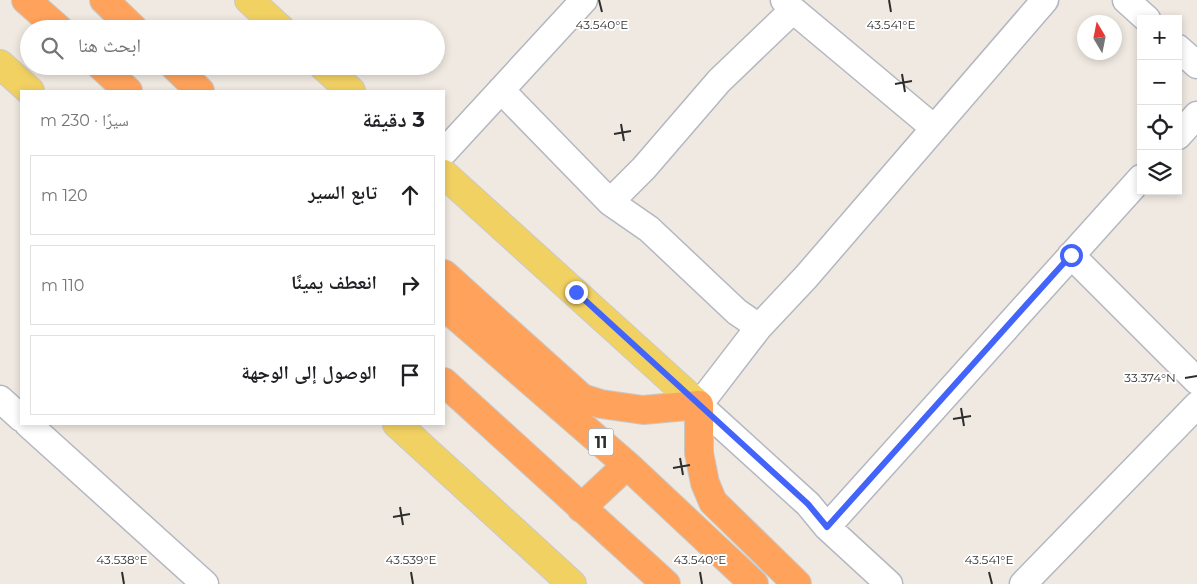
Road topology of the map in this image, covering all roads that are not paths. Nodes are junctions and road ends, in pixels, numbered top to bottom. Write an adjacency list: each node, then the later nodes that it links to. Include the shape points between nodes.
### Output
1 (26, 0): 9 (highway)
2 (104, 0): 10 (highway)
3 (249, 0): 11 (main road)
4 (584, 0): 22 (street)
5 (1045, 0): 24 (street)
6 (1126, 0): 8 (street)
7 (788, 5): 24 (street); 29 (street)
8 (1143, 15)
9 (48, 20)
10 (125, 20)
11 (271, 20)
12 (1182, 52): 14 (street)
13 (0, 64): 18 (main road)
14 (1197, 65)
15 (111, 75): 19 (highway)
16 (183, 75): 20 (highway)
17 (333, 75): 21 (main road)
18 (29, 90)
19 (127, 90)
20 (199, 90)
21 (350, 90)
22 (501, 90): 26 (street); 29 (street)
23 (1197, 115): 25 (street)
24 (934, 128): 33 (street)
25 (1182, 132)
26 (445, 151)
27 (445, 175): 37 (main road)
28 (1137, 182): 30 (street)
29 (610, 202): 33 (street, via 649,229 737,312)
30 (1071, 255): 34 (street); 44 (street)
31 (445, 275): 37 (highway, via 582,398 644,410)
32 (445, 307): 42 (highway, 11)
33 (759, 328): 37 (street)
34 (1197, 381)
35 (445, 383): 43 (highway)
36 (0, 399): 39 (street)
37 (700, 405): 44 (street, via 808,504); 49 (highway, via 699,453 713,502)
38 (1197, 405): 51 (street)
39 (20, 417)
40 (29, 425): 45 (street)
41 (398, 425): 46 (main road)
42 (627, 465): 43 (highway); 48 (highway, 11)
43 (581, 508): 47 (highway)
44 (827, 527): 50 (street)
45 (205, 584)
46 (572, 584)
47 (666, 584)
48 (754, 584)
49 (797, 584)
50 (889, 584)
51 (1023, 584)

